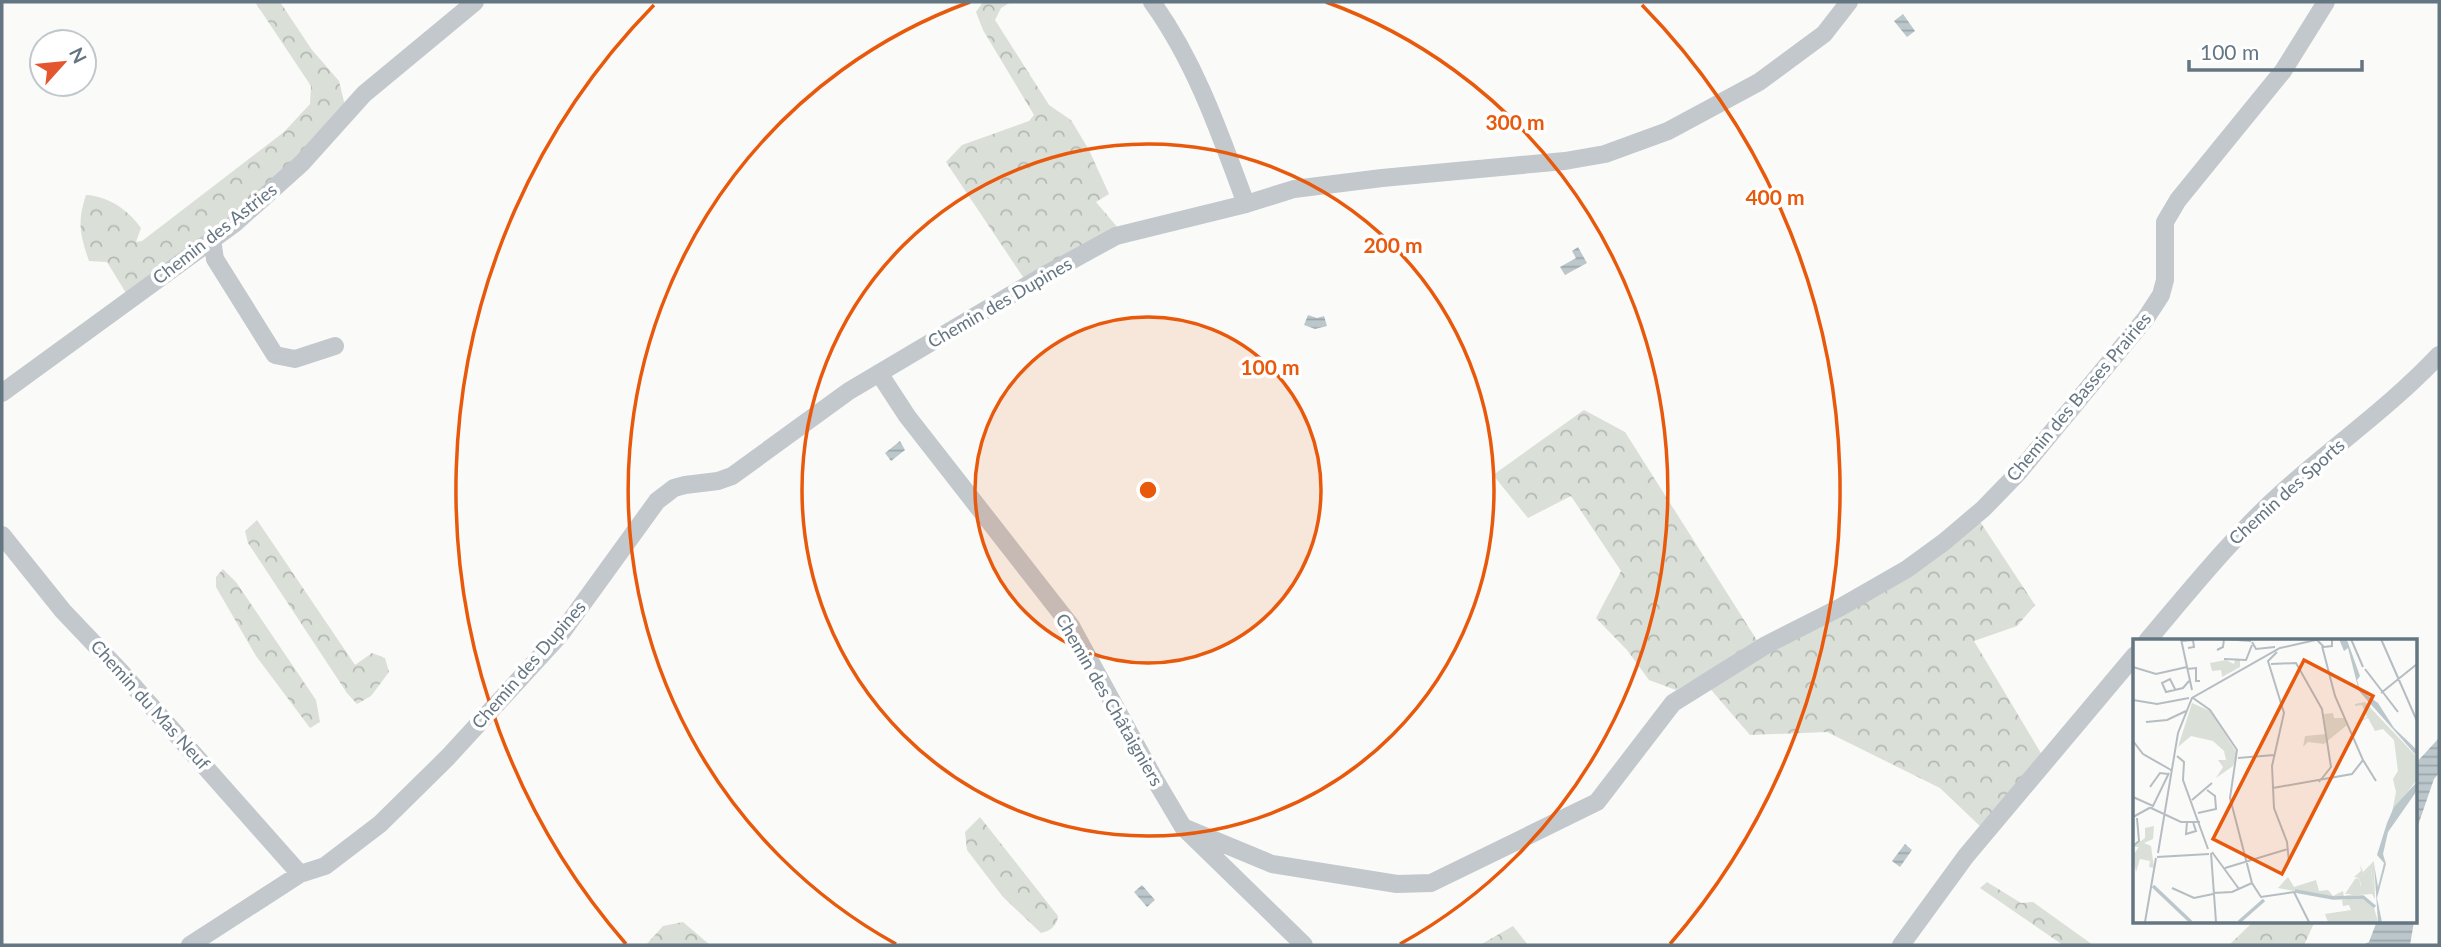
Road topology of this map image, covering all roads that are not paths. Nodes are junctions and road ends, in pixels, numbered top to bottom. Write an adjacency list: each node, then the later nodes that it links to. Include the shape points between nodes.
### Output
1 (475, 2): 6 (street, Chemin des Astries, via 364,94 302,163)
2 (1152, 2): 5 (street, via 1198,78)
3 (1849, 2): 5 (street, Chemin des Dupines, via 1824,34 1759,82 1668,131 1605,155 1294,189)
4 (2326, 2): 14 (street, Chemin des Basses Prairies, via 2283,71 2165,222 2165,281 2146,318 2018,473 1983,509 1907,569 1766,645 1673,703 1597,802 1431,883 1397,884 1272,864)
5 (1247, 204): 9 (street, Chemin des Dupines, via 1116,236)
6 (212, 240): 7 (street, via 215,259 275,355 295,359); 10 (street, Chemin des Astries)
7 (335, 345)
8 (2439, 355): 12 (street, Chemin des Sports, via 2408,388 2233,538)
9 (879, 373): 14 (street, Chemin des Châtaigniers, via 907,416 1071,626); 15 (street, Chemin des Dupines, via 733,476 674,488 657,501 560,635 448,757 380,824 326,866)
10 (2, 393)
11 (2, 535): 15 (street, Chemin du Mas Neuf, via 62,611)
12 (2149, 639)
13 (2133, 657): 18 (street, via 1966,856)
14 (1183, 827): 17 (street, Chemin des Châtaigniers)
15 (300, 874): 16 (street, Chemin des Dupines)
16 (190, 945)
17 (1304, 945)
18 (1901, 945)

